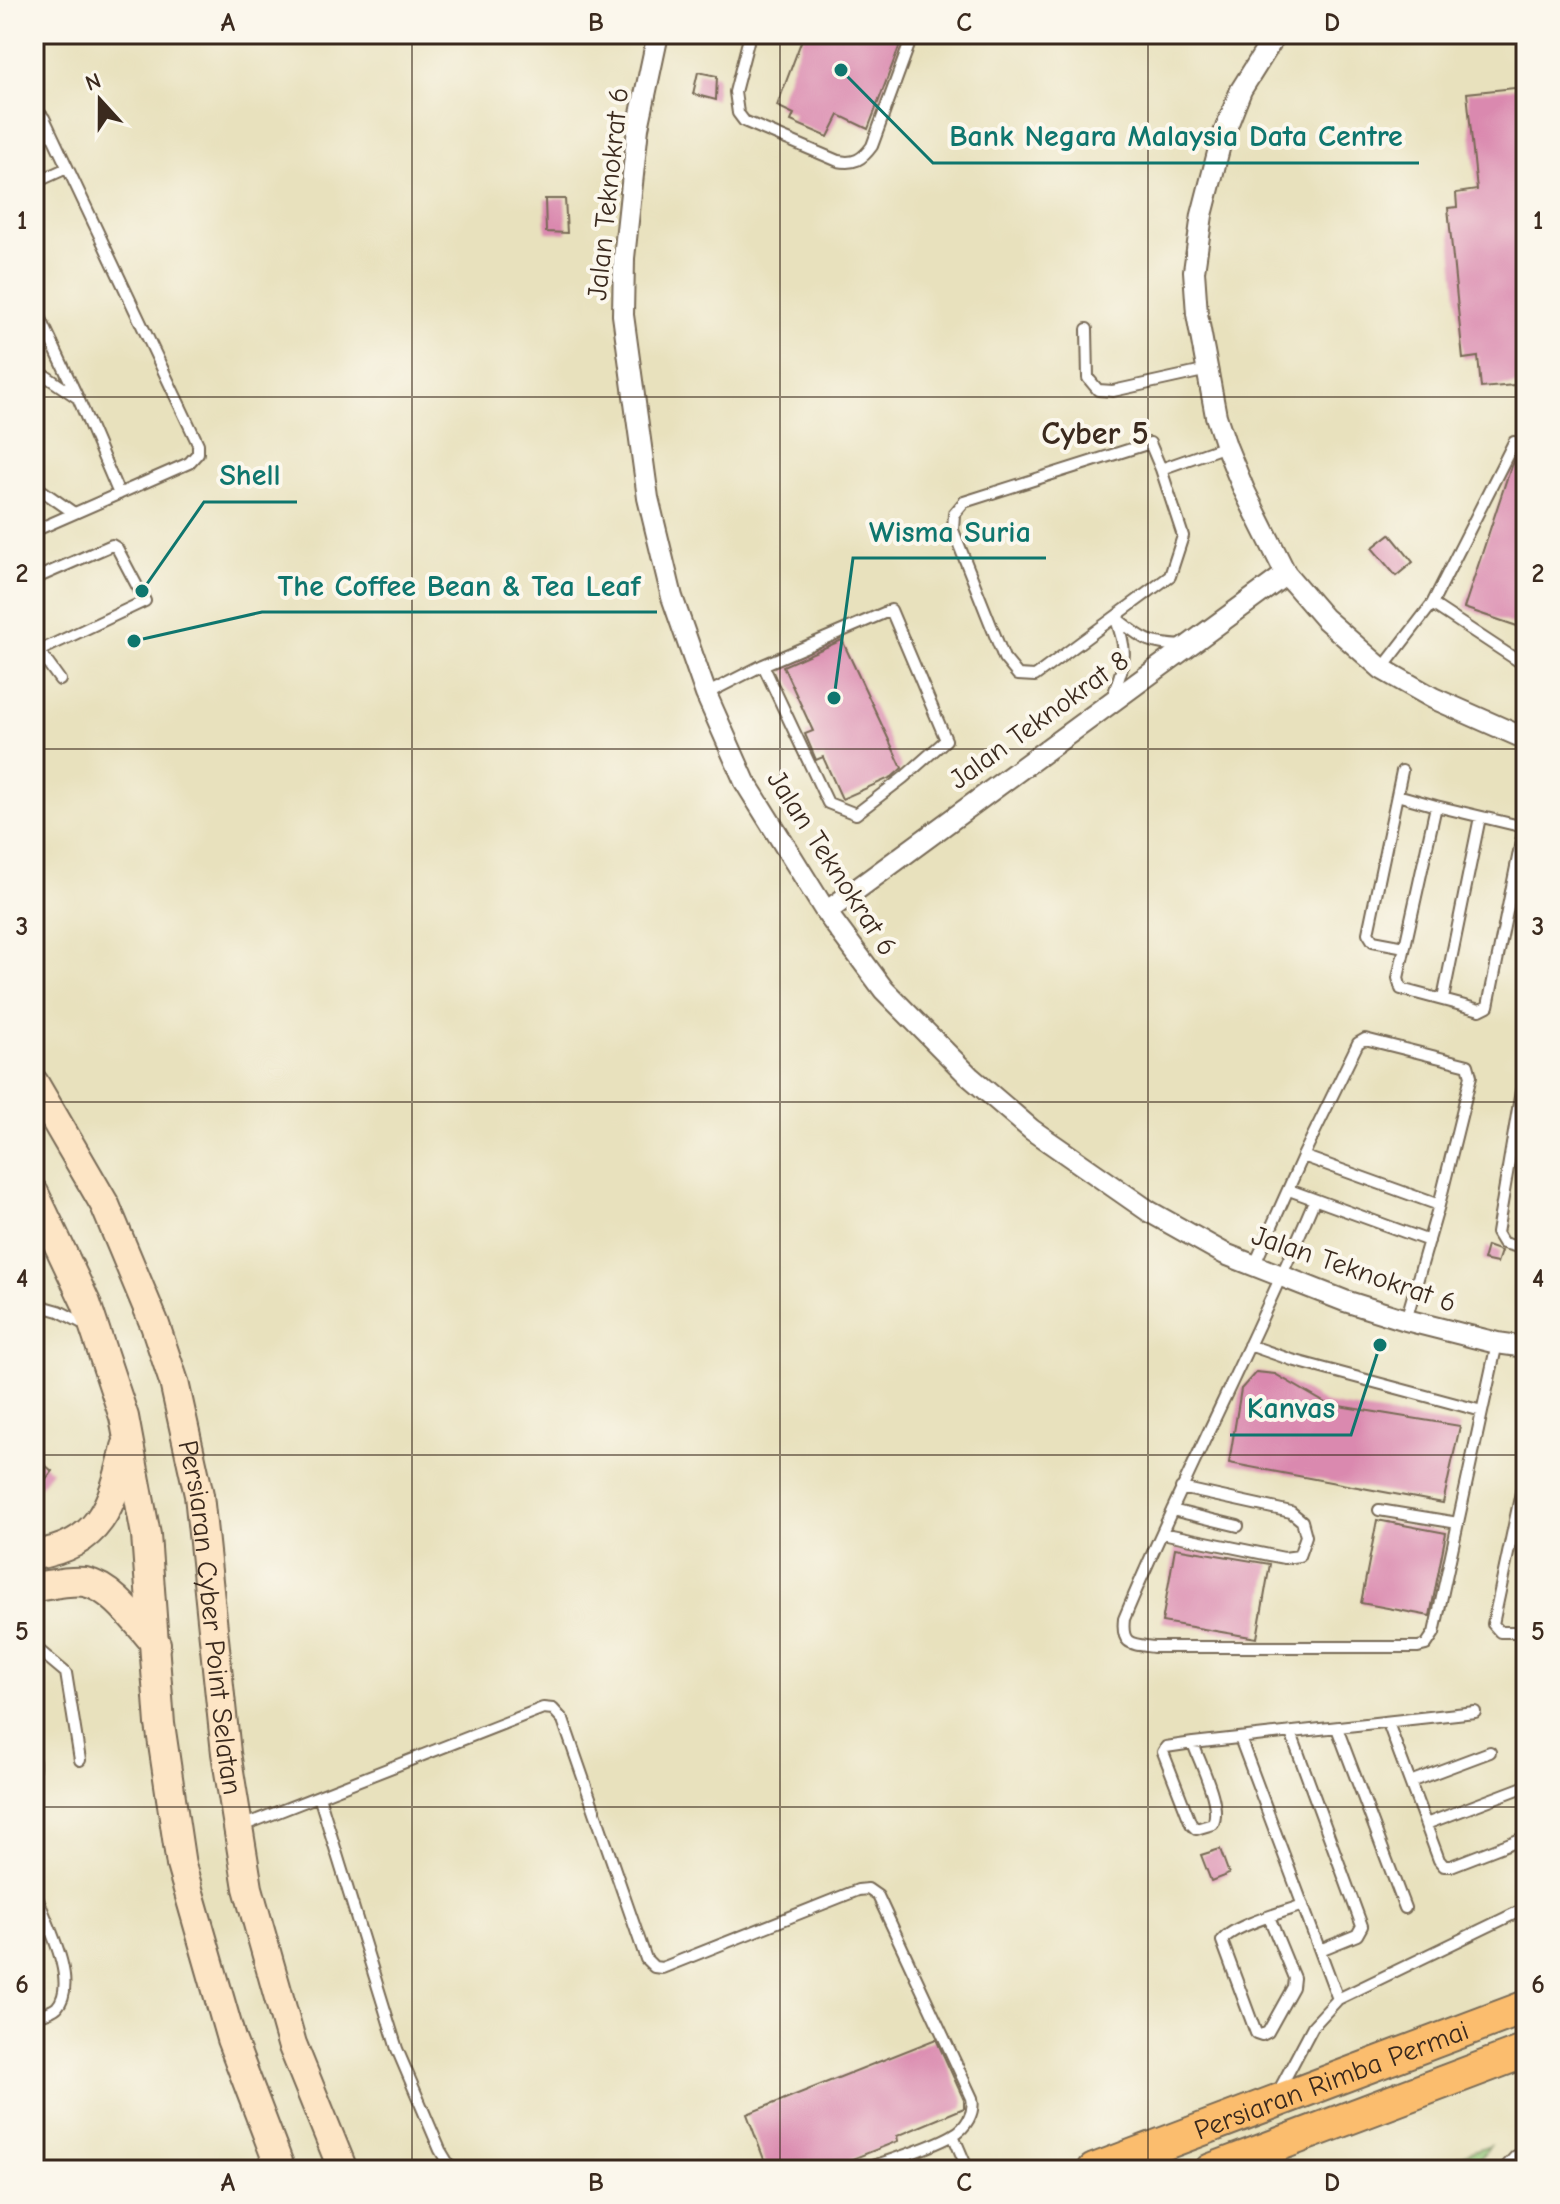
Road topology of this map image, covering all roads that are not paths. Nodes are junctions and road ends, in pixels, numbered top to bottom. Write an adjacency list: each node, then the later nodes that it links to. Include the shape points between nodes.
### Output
1 (658, 34): 30 (street, Jalan Teknokrat 6, via 638,128 623,315 648,498 672,597)
2 (750, 34): 3 (lane, via 735,92 744,121 850,164 872,146)
3 (913, 34)
4 (1275, 34): 11 (street, via 1241,90 1202,215 1194,271)
5 (34, 107): 6 (lane)
6 (67, 168): 7 (lane); 17 (lane, via 198,444 189,463)
7 (34, 183)
8 (34, 304): 12 (lane)
9 (1087, 329): 11 (lane, via 1088,378 1098,390)
10 (34, 368): 12 (lane)
11 (1208, 370): 14 (street)
12 (78, 398): 17 (lane)
13 (1514, 442): 22 (lane)
14 (1226, 446): 15 (lane); 20 (street)
15 (1161, 469): 23 (lane, via 1183,536 1170,576); 23 (lane, via 1150,443 964,502 954,514 953,530 1004,658 1018,675 1035,676)
16 (34, 485): 18 (lane)
17 (119, 494): 18 (lane)
18 (74, 513): 19 (lane)
19 (34, 531)
20 (1286, 574): 24 (street, Jalan Teknokrat 8); 28 (street, via 1324,618)
21 (34, 579): 25 (lane, via 112,545 145,601)
22 (1432, 604): 27 (lane); 28 (lane)
23 (1115, 617): 24 (lane, via 1155,645); 31 (lane, via 1125,644)
24 (1187, 646): 31 (street, Jalan Teknokrat 8)
25 (37, 647): 29 (lane)
26 (763, 665): 26 (lane, via 891,610 946,740 856,814 828,803); 30 (lane)
27 (1526, 666)
28 (1382, 669): 32 (street)
29 (60, 680)
30 (706, 694): 38 (street, Jalan Teknokrat 6, via 745,782)
31 (1111, 702): 38 (street, Jalan Teknokrat 8)
32 (1526, 739)
33 (1402, 771): 34 (lane)
34 (1397, 795): 35 (lane); 39 (lane, via 1368,933 1373,941)
35 (1436, 806): 36 (lane); 39 (lane)
36 (1480, 817): 37 (lane); 40 (lane)
37 (1525, 822): 40 (lane, via 1488,1006 1480,1010)
38 (826, 912): 50 (street, Jalan Teknokrat 6, via 884,990 969,1076 1032,1130 1150,1212)
39 (1405, 947): 40 (lane, via 1398,978 1401,989)
40 (1443, 999)
41 (1526, 1080): 49 (lane, via 1497,1233 1503,1243)
42 (34, 1083): 87 (main road, Persiaran Cyber Point Selatan, via 105,1205 174,1382 199,1495)
43 (1303, 1156): 44 (lane); 47 (lane); 47 (lane, via 1358,1043 1365,1039 1468,1065 1471,1076)
44 (1289, 1190): 46 (lane); 50 (lane)
45 (34, 1193): 55 (main road, Persiaran Cyber Point Selatan)
46 (1314, 1201): 48 (lane); 51 (lane)
47 (1439, 1205): 48 (lane)
48 (1429, 1241): 53 (lane)
49 (1526, 1249)
50 (1254, 1266): 51 (street, Jalan Teknokrat 6)
51 (1282, 1277): 53 (street, Jalan Teknokrat 6); 57 (lane)
52 (34, 1304): 55 (lane)
53 (1406, 1320): 56 (street, Jalan Teknokrat 6)
54 (1526, 1323): 58 (lane)
55 (95, 1329): 60 (main road, Persiaran Cyber Point Selatan)
56 (1497, 1343): 58 (street, Jalan Teknokrat 6); 59 (lane)
57 (1249, 1345): 59 (lane); 62 (lane)
58 (1523, 1347)
59 (1482, 1411): 65 (lane)
60 (128, 1436): 68 (main road, via 112,1502 102,1520 78,1540); 71 (main road, Persiaran Cyber Point Selatan, via 146,1535)
61 (1526, 1469): 70 (lane, via 1493,1624 1500,1632)
62 (1181, 1488): 63 (lane); 67 (lane, via 1291,1512 1302,1521 1305,1543 1299,1556 1284,1558)
63 (1172, 1510): 66 (lane); 67 (lane)
64 (1379, 1510): 65 (lane)
65 (1458, 1523): 67 (lane, via 1434,1633 1418,1647 1132,1644 1123,1632 1124,1619)
66 (1238, 1526)
67 (1162, 1533)
68 (34, 1555)
69 (34, 1587): 71 (main road, via 77,1582 99,1588)
70 (1526, 1632)
71 (156, 1644): 104 (main road, Persiaran Cyber Point Selatan, via 160,1724 181,1865 231,2039)
72 (34, 1651): 80 (lane, via 66,1673)
73 (1475, 1712): 74 (lane)
74 (1388, 1723): 75 (lane); 83 (lane)
75 (1337, 1728): 76 (lane); 91 (lane)
76 (1291, 1733): 77 (lane); 94 (lane, via 1362,1926 1357,1935)
77 (1240, 1738): 78 (lane); 90 (lane)
78 (1193, 1743): 78 (lane, via 1163,1752 1196,1829 1213,1824 1216,1817)
79 (1490, 1752): 83 (lane)
80 (80, 1760)
81 (34, 1762): 82 (lane)
82 (34, 1768)
83 (1410, 1782): 86 (lane)
84 (1526, 1786): 86 (lane)
85 (319, 1796): 87 (lane); 102 (lane, via 543,1708 553,1709 563,1720 646,1959 654,1967 858,1890 878,1896 972,2098 972,2112); 106 (lane, via 397,2049)
86 (1426, 1824): 88 (lane, via 1444,1866)
87 (236, 1828): 105 (main road, Persiaran Cyber Point Selatan, via 292,2044)
88 (1526, 1837)
89 (34, 1890): 97 (lane, via 65,1973 65,1993 56,2009)
90 (1303, 1905): 93 (lane); 94 (lane)
91 (1405, 1908)
92 (1526, 1908): 95 (lane)
93 (1269, 1917): 93 (lane, via 1226,1934 1222,1941 1256,2033 1262,2035 1294,1978)
94 (1320, 1950): 95 (lane)
95 (1338, 1999): 100 (lane, via 1313,2026)
96 (1521, 2009): 100 (main road, Persiaran Rimba Permai)
97 (34, 2017)
98 (1526, 2051): 101 (main road, Persiaran Rimba Permai)
99 (1526, 2068): 101 (main road)
100 (1271, 2104): 109 (main road, Persiaran Rimba Permai)
101 (1338, 2121): 110 (main road, Persiaran Rimba Permai)
102 (952, 2136): 107 (lane); 108 (lane)
103 (1526, 2153): 111 (lane)
104 (281, 2170)
105 (343, 2170)
106 (452, 2170)
107 (862, 2170)
108 (968, 2170)
109 (1094, 2170)
110 (1211, 2170)
111 (1503, 2170)

